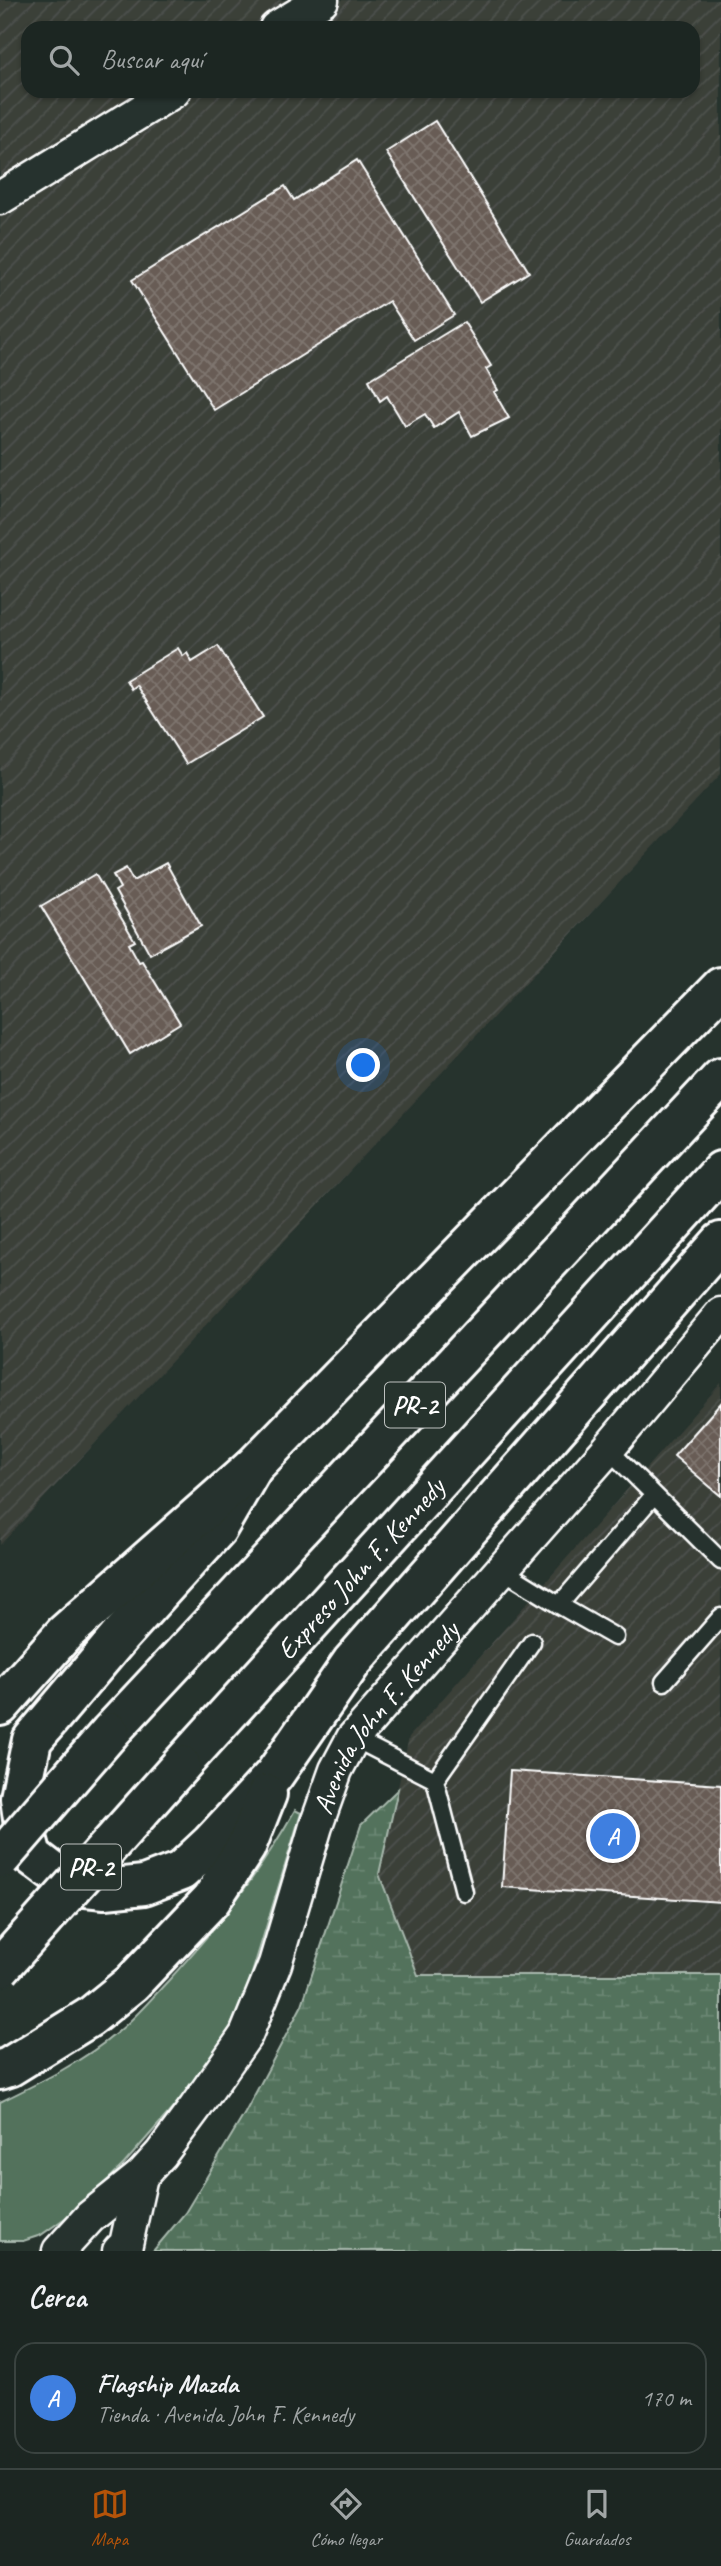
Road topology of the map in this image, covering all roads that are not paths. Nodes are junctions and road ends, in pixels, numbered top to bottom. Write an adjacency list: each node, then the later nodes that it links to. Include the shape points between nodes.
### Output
1 (322, 0): 2 (street)
2 (288, 21)
3 (163, 98): 4 (street)
4 (0, 198)
5 (721, 988): 11 (highway)
6 (721, 1078): 24 (highway, PR-2, bridge, via 110,1732)
7 (721, 1171): 26 (highway, Expreso John F. Kennedy / PR-2, bridge)
8 (721, 1242): 22 (highway, via 352,1662)
9 (721, 1314): 10 (street, Avenida John F. Kennedy)
10 (608, 1449): 12 (lane); 14 (street, Avenida John F. Kennedy)
11 (253, 1468): 20 (highway, via 65,1633); 22 (highway, via 217,1529 32,1740 20,1798 32,1856 76,1886 144,1885 181,1871)
12 (654, 1495): 13 (lane); 15 (lane)
13 (721, 1561)
14 (501, 1569): 15 (lane); 21 (street, Avenida John F. Kennedy)
15 (559, 1605): 17 (lane)
16 (721, 1617): 19 (lane)
17 (615, 1637)
18 (532, 1642): 23 (lane)
19 (664, 1682)
20 (0, 1706)
21 (353, 1738): 23 (lane); 28 (street, Avenida John F. Kennedy, via 324,1803 275,1964 246,2035)
22 (274, 1775): 27 (highway, via 246,1847 211,1900 132,1983 90,2017)
23 (435, 1780): 25 (lane)
24 (0, 1859)
25 (464, 1892)
26 (0, 1968)
27 (0, 2070)
28 (141, 2176): 29 (street, Avenida John F. Kennedy); 32 (street, Avenida John F. Kennedy, via 126,2244)
29 (90, 2217): 30 (street); 31 (street, Avenida John F. Kennedy)
30 (46, 2251)
31 (59, 2251)
32 (119, 2251)

